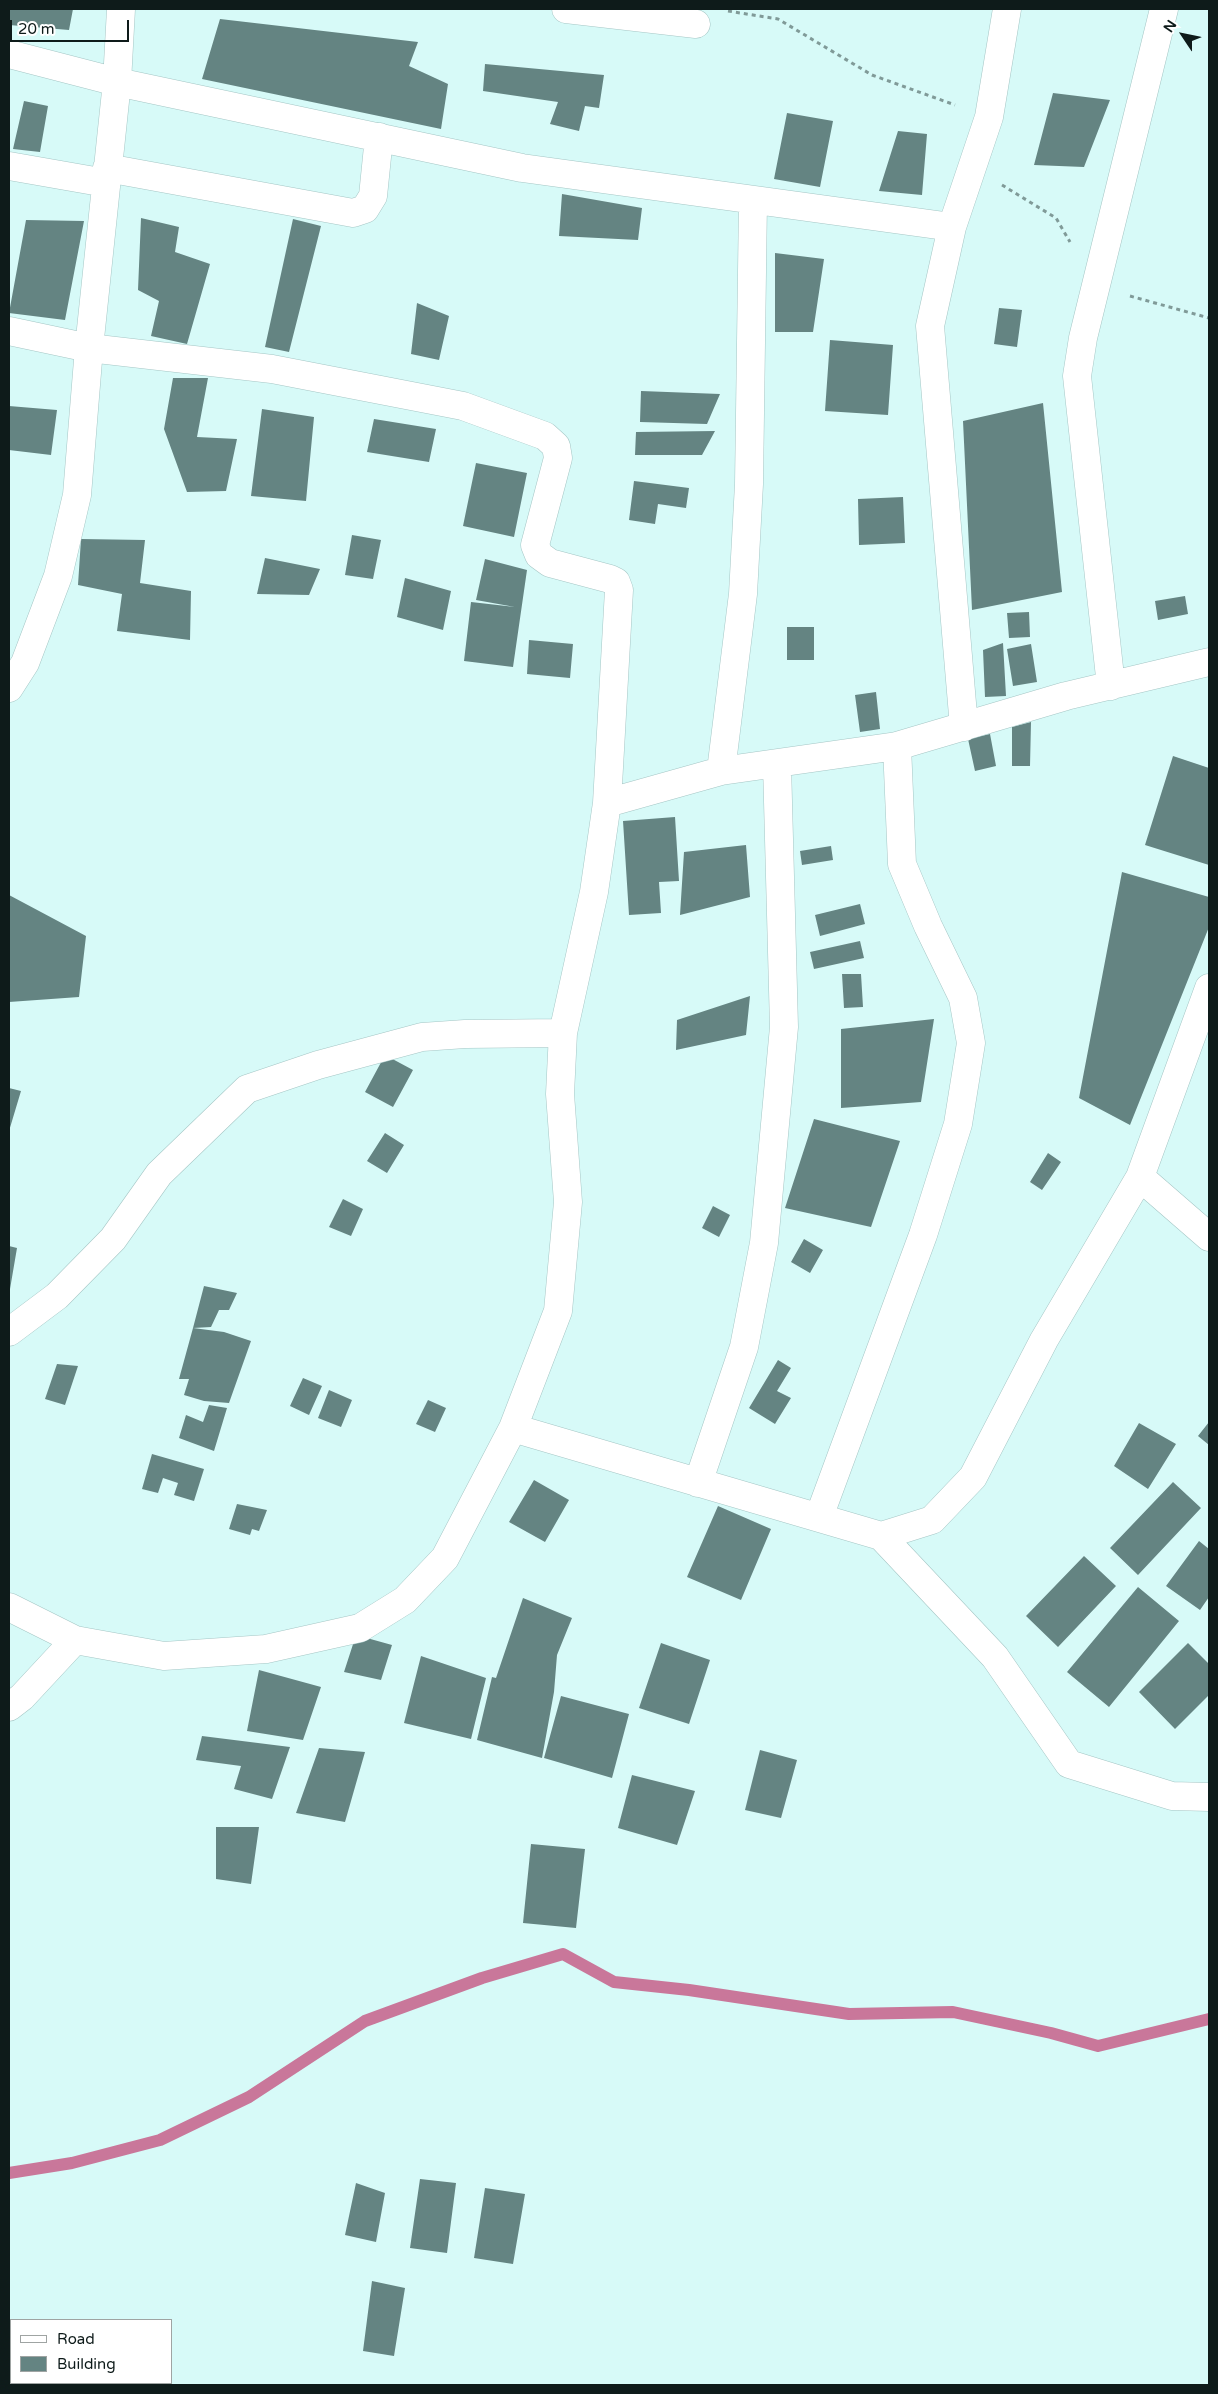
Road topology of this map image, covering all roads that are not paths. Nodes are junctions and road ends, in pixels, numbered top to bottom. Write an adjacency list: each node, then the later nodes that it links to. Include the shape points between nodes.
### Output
1 (121, 9): 7 (street)
2 (566, 9): 5 (street)
3 (1008, 9): 12 (street, via 989,117)
4 (1164, 9): 16 (street, via 1083,338 1077,376)
5 (696, 24)
6 (9, 54): 7 (street)
7 (117, 82): 8 (street); 10 (street)
8 (379, 137): 10 (street, via 373,196 364,209 353,213); 11 (street, via 522,168)
9 (9, 166): 10 (street)
10 (107, 175): 14 (street)
11 (753, 201): 12 (street); 21 (street, via 749,484 743,594)
12 (952, 227): 18 (street, via 930,326)
13 (9, 331): 14 (street)
14 (89, 348): 17 (street, via 77,495 58,576 25,663); 22 (street, via 272,369 464,406 545,436 556,446 558,458 535,546 540,556 550,562 610,579 616,582 619,590)
15 (1209, 662): 16 (street)
16 (1112, 686): 18 (street, via 1066,696)
17 (9, 688)
18 (964, 727): 19 (street)
19 (897, 746): 20 (street); 30 (street, via 902,864 963,998 971,1043 958,1124 923,1236)
20 (778, 764): 21 (street); 29 (street, via 784,1028 764,1243 744,1347)
21 (722, 771): 22 (street)
22 (607, 803): 24 (street, via 594,892)
23 (1209, 988): 25 (street)
24 (563, 1033): 27 (street, via 422,1037 247,1089 159,1174 113,1239 57,1296); 28 (street, via 560,1094 568,1202 558,1310)
25 (1140, 1177): 26 (street); 31 (street, via 1044,1340 973,1476 932,1520)
26 (1209, 1237)
27 (9, 1332)
28 (513, 1428): 29 (street); 33 (street, via 445,1558 405,1600 360,1628 266,1649 164,1656)
29 (698, 1482): 30 (street)
30 (819, 1518): 31 (street)
31 (882, 1536): 35 (street, via 995,1657 1069,1764 1172,1796)
32 (9, 1607): 33 (street)
33 (76, 1640): 34 (street, via 22,1698)
34 (9, 1707)
35 (1209, 1797)

